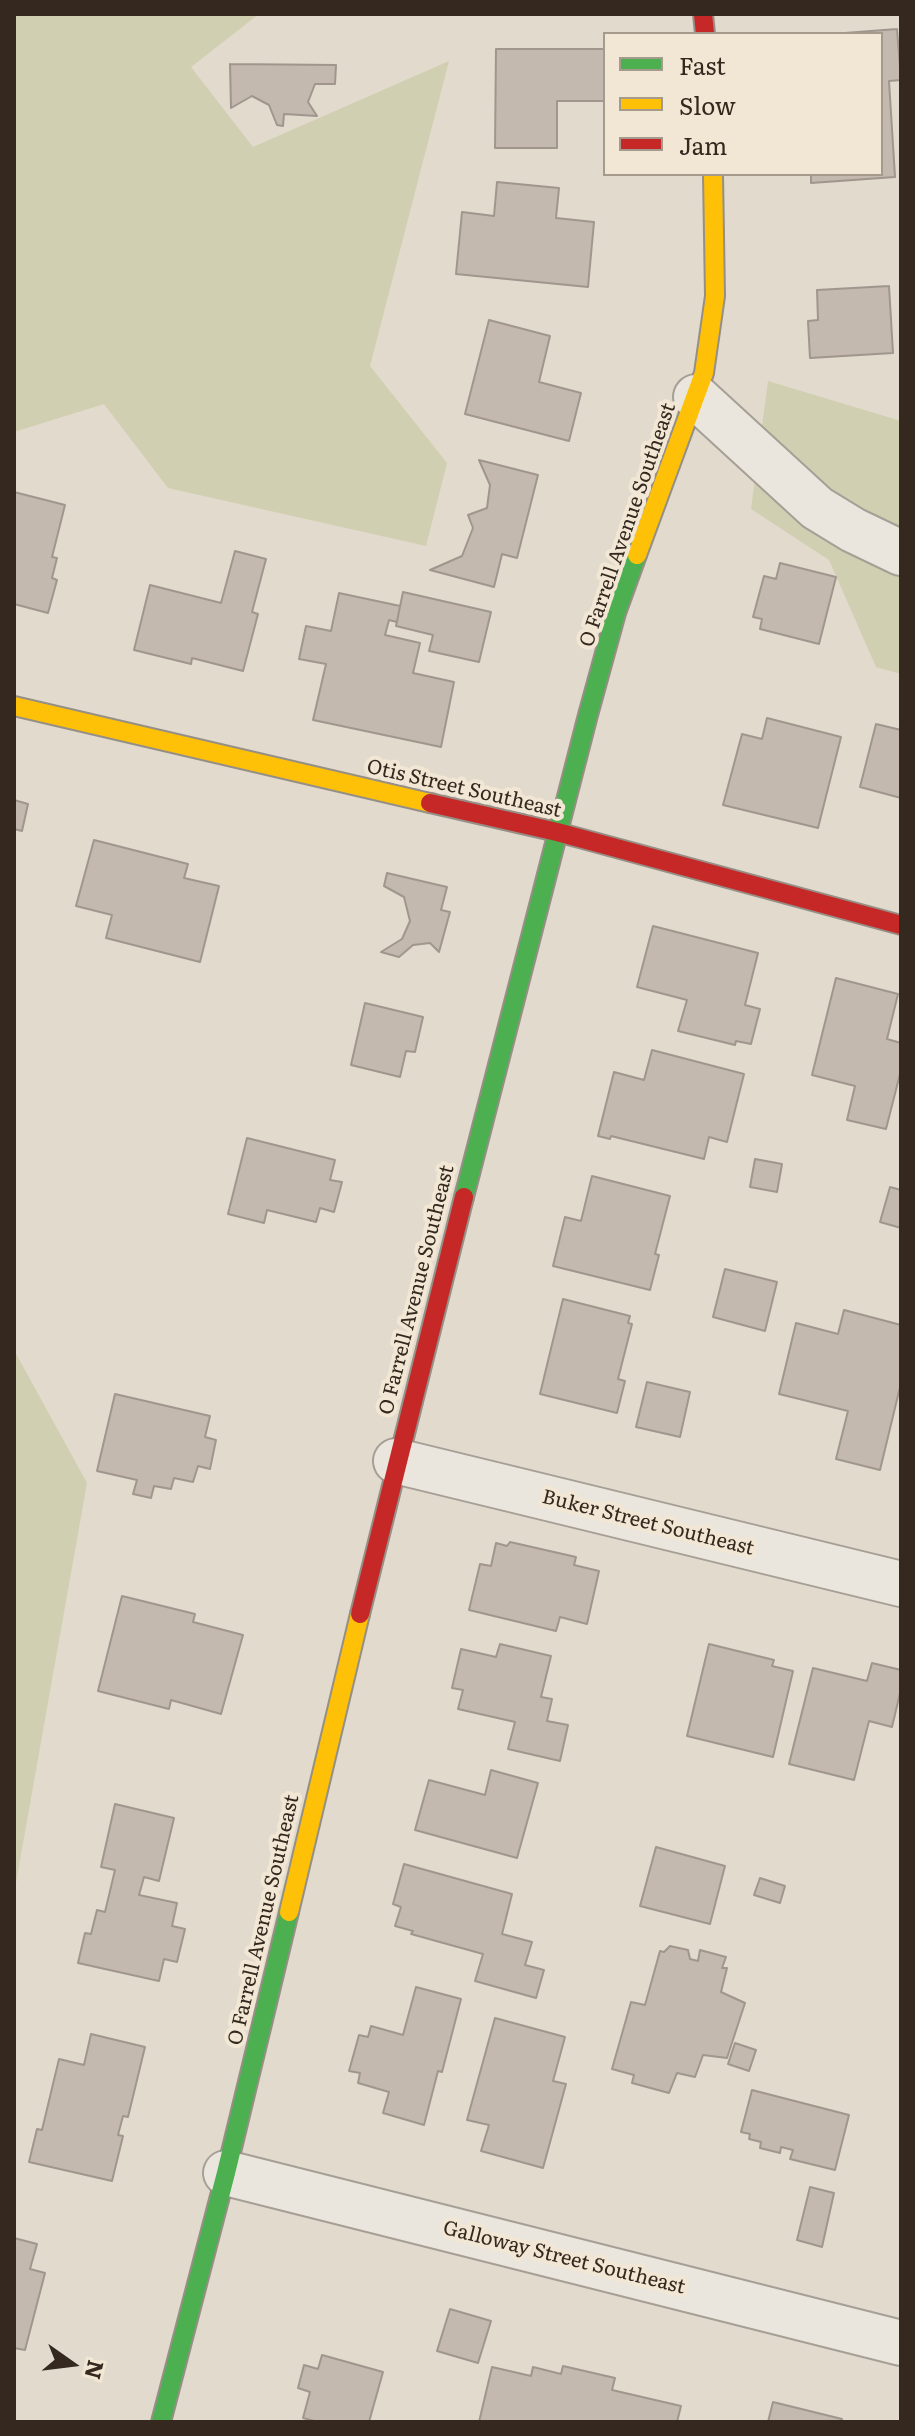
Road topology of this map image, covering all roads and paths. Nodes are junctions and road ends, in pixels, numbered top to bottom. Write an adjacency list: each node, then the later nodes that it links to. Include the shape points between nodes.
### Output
1 (713, 176): 2 (street, O Farrell Avenue Southeast, via 715,296)
2 (696, 397): 3 (street, via 817,508); 5 (street, O Farrell Avenue Southeast, via 616,613)
3 (901, 553)
4 (14, 706): 5 (street, Otis Street Southeast)
5 (557, 832): 6 (street, Otis Street Southeast); 7 (street, O Farrell Avenue Southeast)
6 (901, 925)
7 (396, 1461): 8 (street, Buker Street Southeast); 9 (street, O Farrell Avenue Southeast)
8 (901, 1584)
9 (226, 2173): 10 (street, Galloway Street Southeast); 11 (street, O Farrell Avenue Southeast)
10 (901, 2343)
11 (161, 2422)

